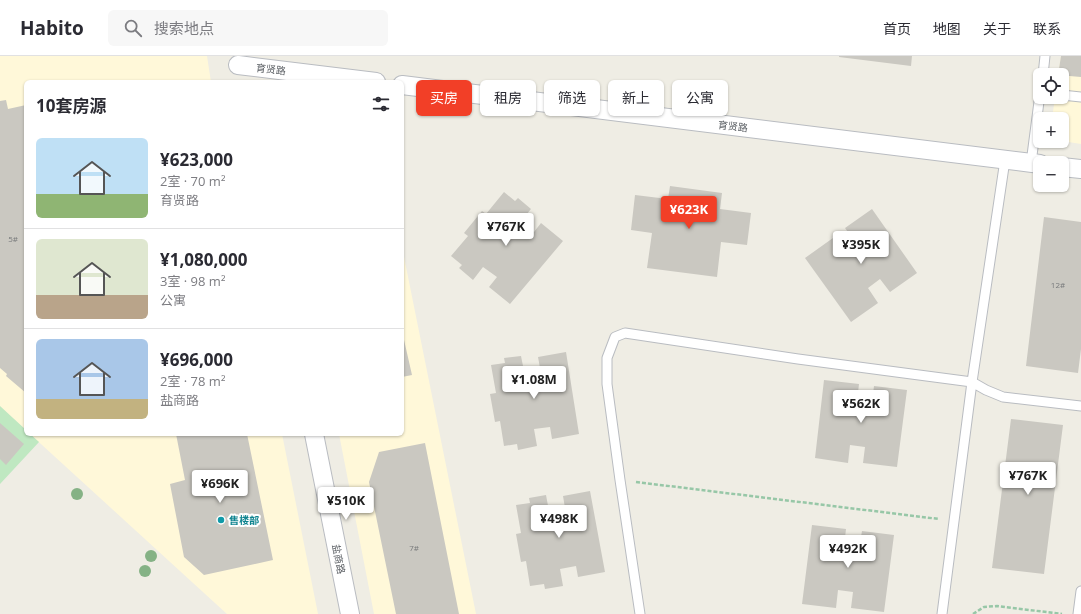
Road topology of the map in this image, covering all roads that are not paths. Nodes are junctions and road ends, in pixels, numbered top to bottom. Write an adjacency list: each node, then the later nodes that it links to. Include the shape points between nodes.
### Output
1 (1045, 56): 3 (lane)
2 (239, 68): 4 (street, 育贤路)
3 (1043, 68)
4 (356, 80)
5 (404, 85): 10 (street, 育贤路)
6 (1069, 96): 7 (lane)
7 (1081, 98)
8 (1039, 104): 9 (lane)
9 (1036, 156)
10 (1005, 160): 11 (street, 育贤路); 14 (lane)
11 (1033, 163)
12 (1069, 167): 13 (street)
13 (1081, 169)
14 (972, 382): 15 (lane, via 1003,397); 19 (lane, via 798,360 625,333 615,337 607,358 607,384); 20 (lane)
15 (1081, 406)
16 (314, 436): 18 (street, 盐商路)
17 (1081, 591): 21 (lane)
18 (350, 614)
19 (640, 614)
20 (942, 614)
21 (1078, 614)

